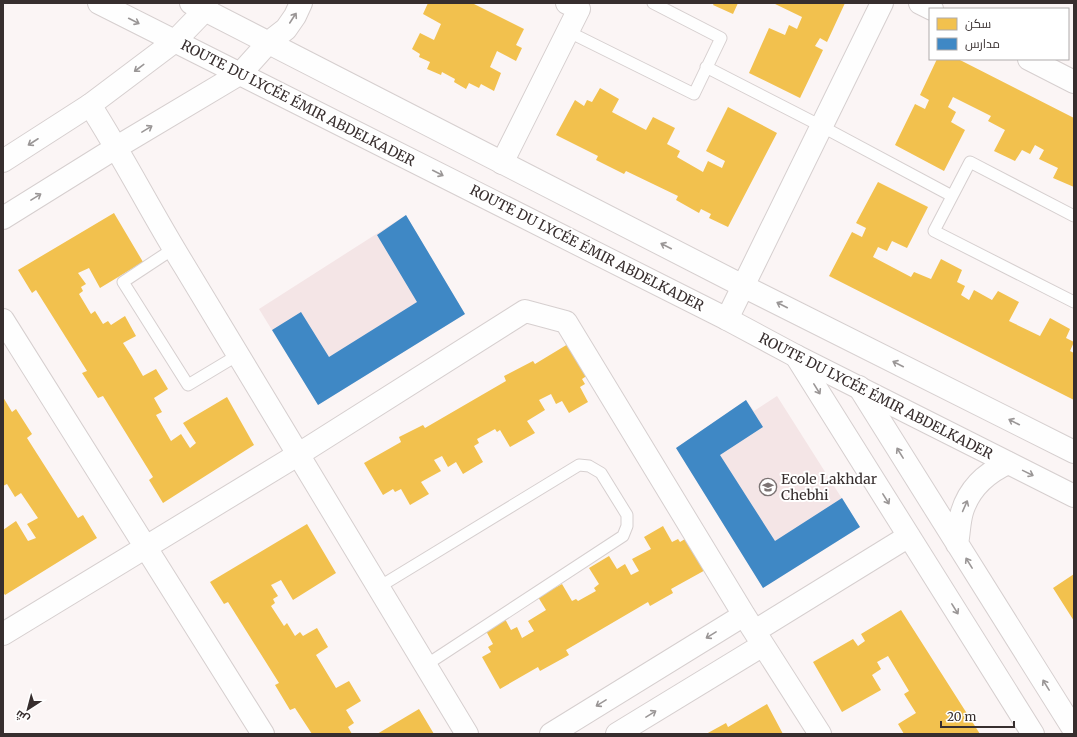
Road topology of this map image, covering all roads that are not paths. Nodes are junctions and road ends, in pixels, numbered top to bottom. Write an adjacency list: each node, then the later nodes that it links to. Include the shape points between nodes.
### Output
1 (100, 3): 10 (street, ROUTE DU LYCÉE ÉMIR ABDELKADER, one-way to 10)
2 (301, 3): 11 (street, one-way to 2, via 286,29)
3 (567, 3): 9 (street, via 578,9)
4 (652, 3): 13 (lane, via 721,38)
5 (882, 3): 17 (street)
6 (920, 3): 8 (street)
7 (201, 5): 10 (street); 11 (street)
8 (930, 8)
9 (567, 31): 13 (lane, via 694,94); 20 (street)
10 (174, 41): 14 (street, ROUTE DU LYCÉE ÉMIR ABDELKADER); 16 (street, one-way to 16)
11 (268, 43): 14 (street); 20 (street)
12 (1031, 60): 15 (street)
13 (706, 67): 17 (lane)
14 (241, 73): 18 (street, one-way to 14); 27 (street, ROUTE DU LYCÉE ÉMIR ABDELKADER, one-way to 27)
15 (1074, 82)
16 (90, 105): 18 (street); 19 (street, one-way to 19)
17 (821, 126): 21 (lane); 25 (street)
18 (117, 147): 23 (street, one-way to 18); 24 (street)
19 (3, 162)
20 (502, 163): 25 (street, one-way to 20)
21 (952, 196): 22 (lane, via 970,162); 26 (lane, via 934,231)
22 (1074, 216)
23 (3, 218)
24 (173, 248): 29 (street); 29 (lane, via 124,282 188,385)
25 (743, 286): 27 (street); 32 (street, one-way to 25)
26 (1074, 302)
27 (727, 319): 30 (street, ROUTE DU LYCÉE ÉMIR ABDELKADER)
28 (3, 320): 38 (street)
29 (238, 355): 33 (street)
30 (796, 356): 31 (street, ROUTE DU LYCÉE ÉMIR ABDELKADER); 36 (street, one-way to 36)
31 (859, 388): 34 (street, ROUTE DU LYCÉE ÉMIR ABDELKADER); 37 (street, one-way to 31)
32 (1074, 452)
33 (299, 454): 38 (street); 39 (street); 40 (street, via 525,311 566,322)
34 (1008, 463): 35 (street, ROUTE DU LYCÉE ÉMIR ABDELKADER, one-way to 35); 37 (street, one-way to 34, via 962,513 969,496 983,479)
35 (1074, 496)
36 (910, 536): 40 (street); 49 (street, one-way to 49)
37 (957, 544): 43 (street, one-way to 37)
38 (146, 547): 41 (street); 44 (street)
39 (379, 587): 42 (street); 42 (lane, via 579,465 589,466 601,473 627,515 627,526 623,536)
40 (754, 630): 46 (street, one-way to 46); 47 (street, one-way to 40); 48 (street)
41 (3, 634)
42 (426, 665): 45 (street)
43 (1074, 730)
44 (262, 734)
45 (467, 734)
46 (551, 734)
47 (618, 734)
48 (820, 734)
49 (1033, 734)

